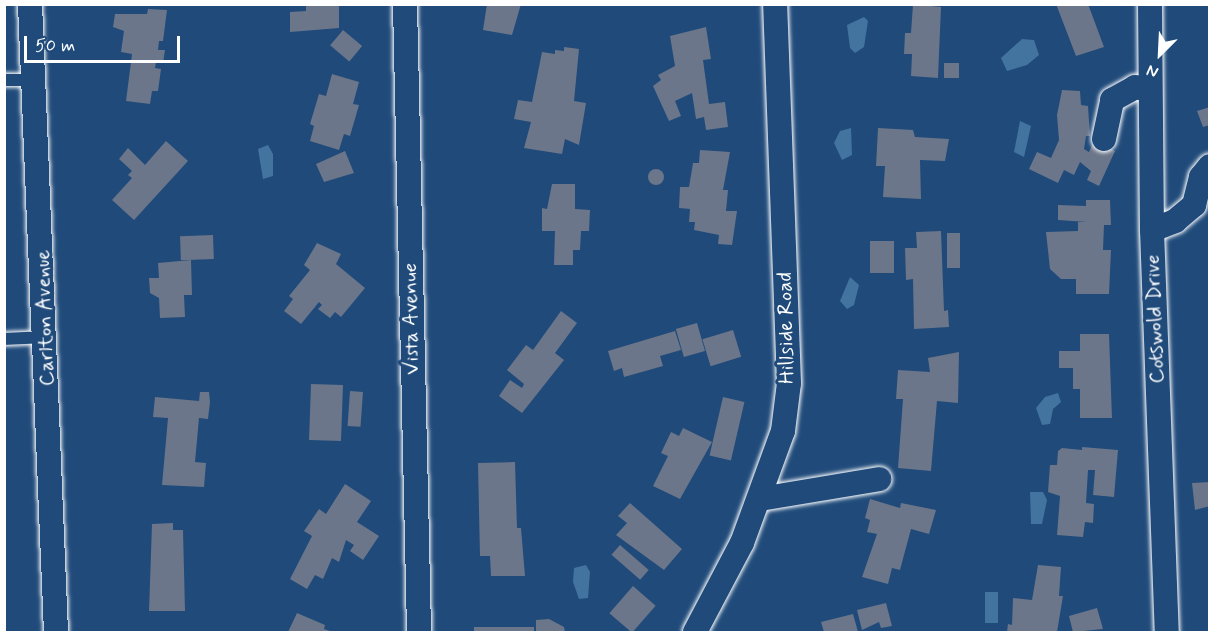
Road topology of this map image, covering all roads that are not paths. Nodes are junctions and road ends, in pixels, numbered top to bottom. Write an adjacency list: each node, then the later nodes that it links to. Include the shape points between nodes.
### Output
1 (30, 4): 6 (street, Carlton Avenue)
2 (405, 4): 16 (street, Vista Avenue)
3 (775, 4): 14 (street, Hillside Road, via 789,383 783,431)
4 (1150, 4): 7 (street, Cotswold Drive)
5 (4, 80): 6 (lane)
6 (34, 80): 11 (street, Carlton Avenue)
7 (1150, 90): 8 (street, via 1135,87 1112,100); 10 (street, Cotswold Drive)
8 (1104, 139)
9 (1209, 166): 10 (street, via 1201,177 1194,205 1175,221)
10 (1152, 230): 18 (street, Cotswold Drive)
11 (46, 337): 12 (lane); 15 (street, Carlton Avenue)
12 (4, 339)
13 (879, 479): 14 (street)
14 (760, 499): 17 (street, Hillside Road, via 742,543)
15 (56, 633)
16 (419, 633)
17 (695, 633)
18 (1167, 633)

